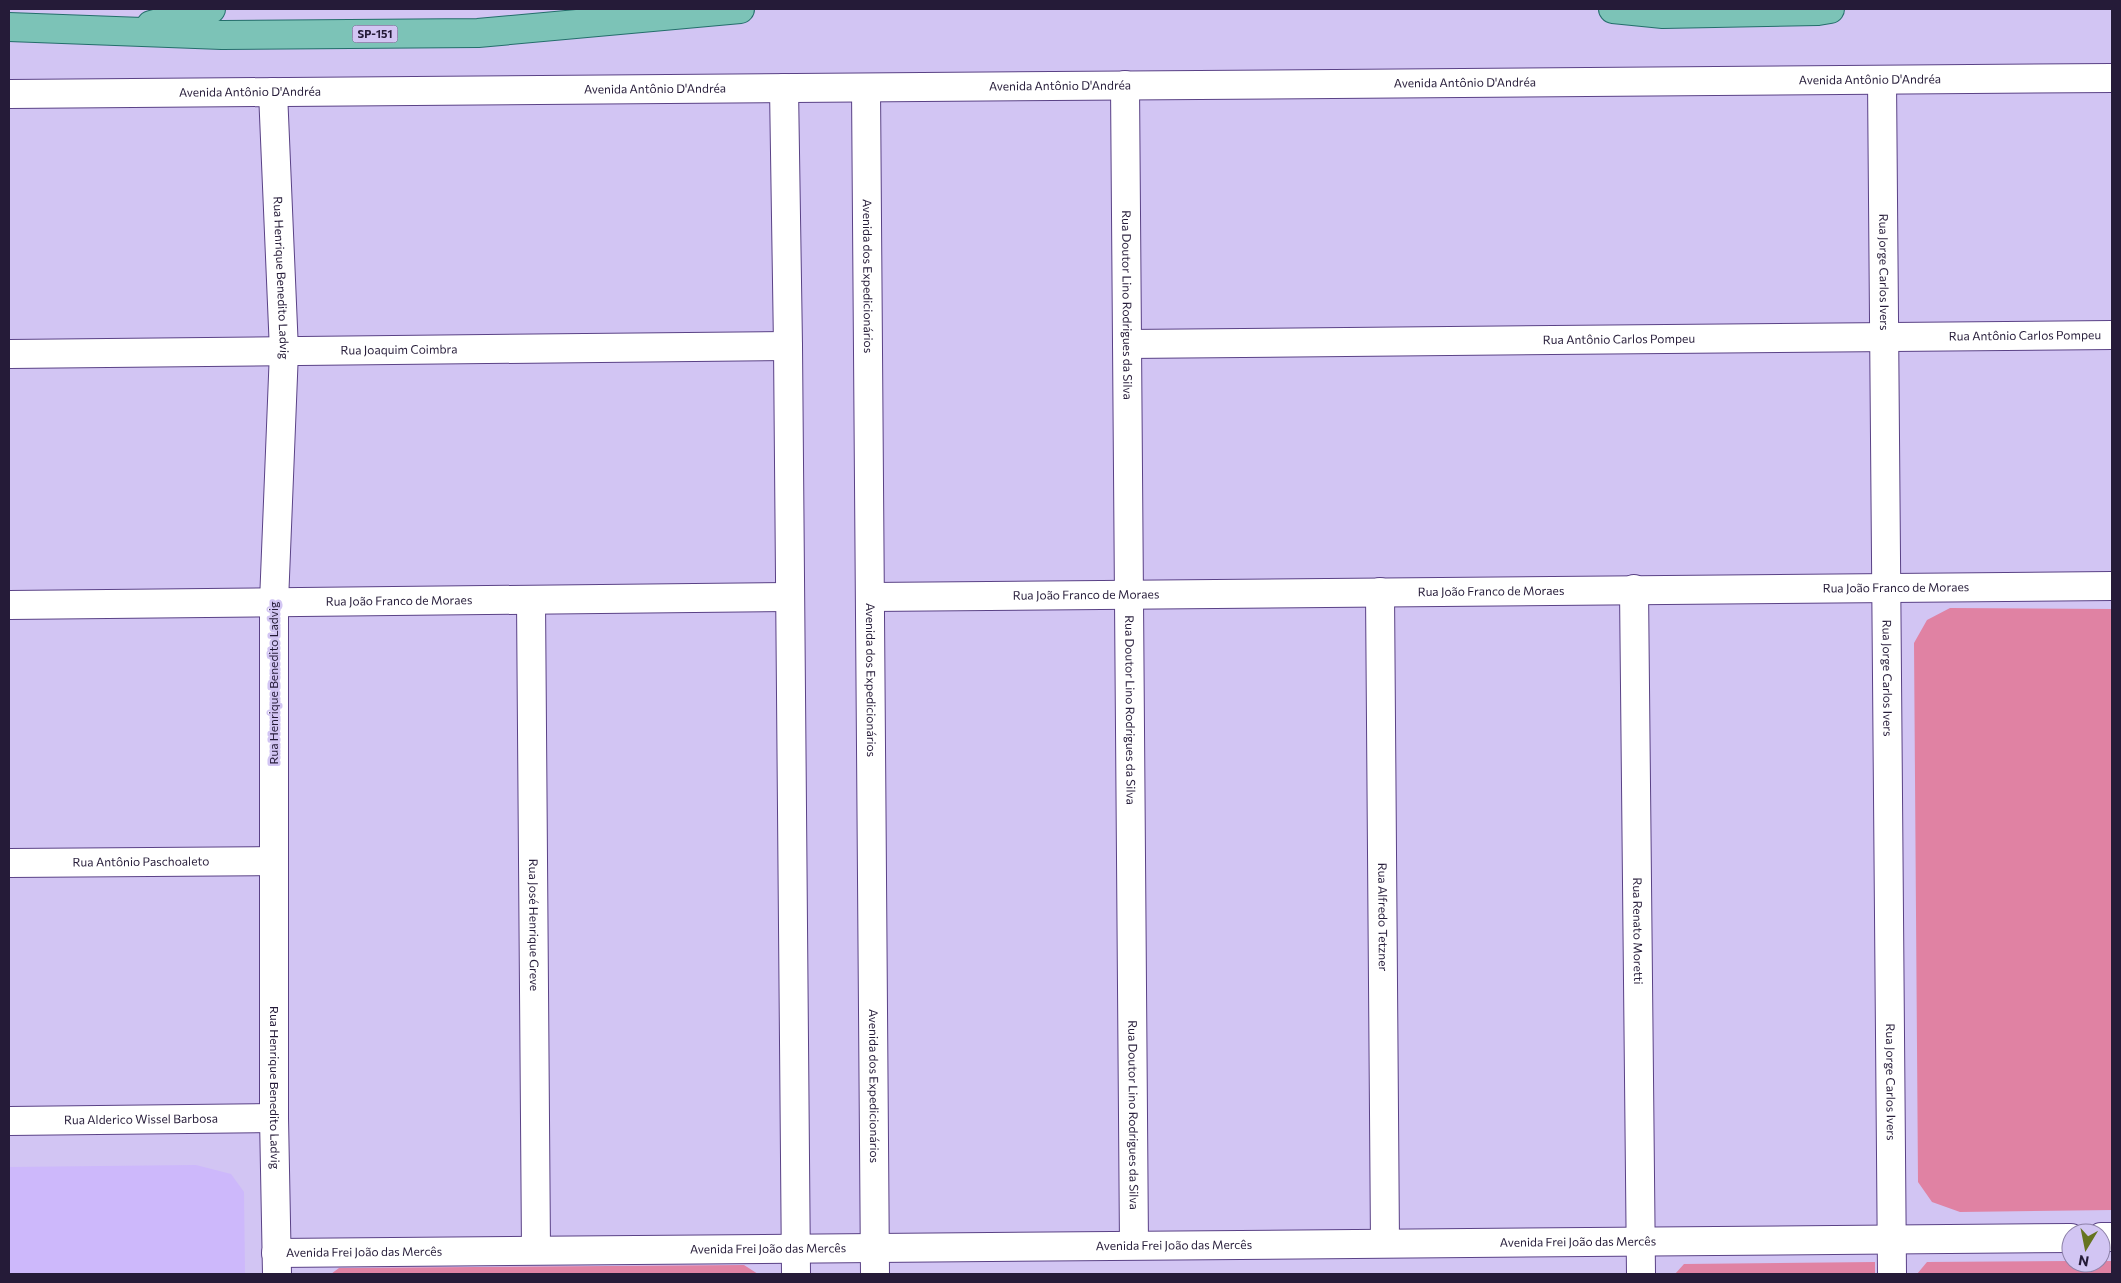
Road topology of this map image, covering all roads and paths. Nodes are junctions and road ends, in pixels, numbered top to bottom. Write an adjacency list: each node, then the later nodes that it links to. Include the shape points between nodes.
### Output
1 (211, 9): 7 (main road)
2 (740, 9): 7 (main road, SP-151, via 478,33)
3 (1613, 9): 5 (main road)
4 (1830, 9): 5 (main road)
5 (1660, 11)
6 (9, 27): 7 (main road, SP-151)
7 (123, 33)
8 (2112, 78): 9 (street, Avenida Antônio D'Andréa)
9 (1882, 80): 10 (street, Avenida Antônio D'Andréa); 16 (street, Rua Jorge Carlos Ivers)
10 (1125, 86): 12 (street, Avenida Antônio D'Andréa); 17 (street, Rua Doutor Lino Rodrigues da Silva)
11 (784, 88): 12 (street, Avenida Antônio D'Andréa); 13 (street, Avenida Antônio D'Andréa); 18 (street)
12 (866, 88): 27 (street, Avenida dos Expedicionários)
13 (273, 92): 14 (street, Avenida Antônio D'Andréa); 19 (street, Rua Henrique Benedito Ladvig)
14 (9, 94)
15 (2112, 335): 16 (street, Rua Antônio Carlos Pompeu)
16 (1884, 337): 17 (street, Rua Antônio Carlos Pompeu); 22 (street, Rua Jorge Carlos Ivers)
17 (1127, 344): 25 (street, Rua Doutor Lino Rodrigues da Silva)
18 (788, 346): 19 (street, Rua Joaquim Coimbra); 26 (street)
19 (284, 351): 20 (street, Rua Joaquim Coimbra); 29 (street, Rua Henrique Benedito Ladvig)
20 (9, 354)
21 (2112, 586): 22 (street, Rua João Franco de Moraes)
22 (1886, 587): 23 (street, Rua João Franco de Moraes); 36 (street, Rua Jorge Carlos Ivers)
23 (1634, 589): 24 (street, Rua João Franco de Moraes); 37 (street, Rua Renato Moretti)
24 (1380, 592): 25 (street, Rua João Franco de Moraes); 38 (street, Rua Alfredo Tetzner)
25 (1129, 594): 27 (street, Rua João Franco de Moraes); 39 (street, Rua Doutor Lino Rodrigues da Silva)
26 (789, 597): 28 (street, Rua João Franco de Moraes); 42 (street)
27 (870, 597): 40 (street, Avenida dos Expedicionários)
28 (531, 600): 29 (street, Rua João Franco de Moraes); 41 (street, Rua José Henrique Greve)
29 (274, 602): 30 (street, Rua João Franco de Moraes); 31 (street, Rua Henrique Benedito Ladvig)
30 (9, 605)
31 (274, 861): 32 (street, Rua Antônio Paschoaleto); 33 (street, Rua Henrique Benedito Ladvig)
32 (9, 863)
33 (274, 1118): 34 (street, Rua Alderico Wissel Barbosa); 43 (street, Rua Henrique Benedito Ladvig)
34 (9, 1121)
35 (2061, 1238): 36 (street, Avenida Frei João das Mercês)
36 (1892, 1239): 37 (street, Avenida Frei João das Mercês); 46 (street, Rua Jorge Carlos Ivers)
37 (1641, 1241): 38 (street, Avenida Frei João das Mercês); 45 (street, Rua Renato Moretti)
38 (1385, 1244): 39 (street, Avenida Frei João das Mercês)
39 (1134, 1245): 40 (street, Avenida Frei João das Mercês)
40 (875, 1247): 42 (street, Avenida Frei João das Mercês); 44 (street, Avenida dos Expedicionários)
41 (536, 1250): 42 (street, Avenida Frei João das Mercês); 43 (street, Avenida Frei João das Mercês)
42 (796, 1261)
43 (277, 1264)
44 (875, 1274)
45 (1641, 1274)
46 (1892, 1274)

